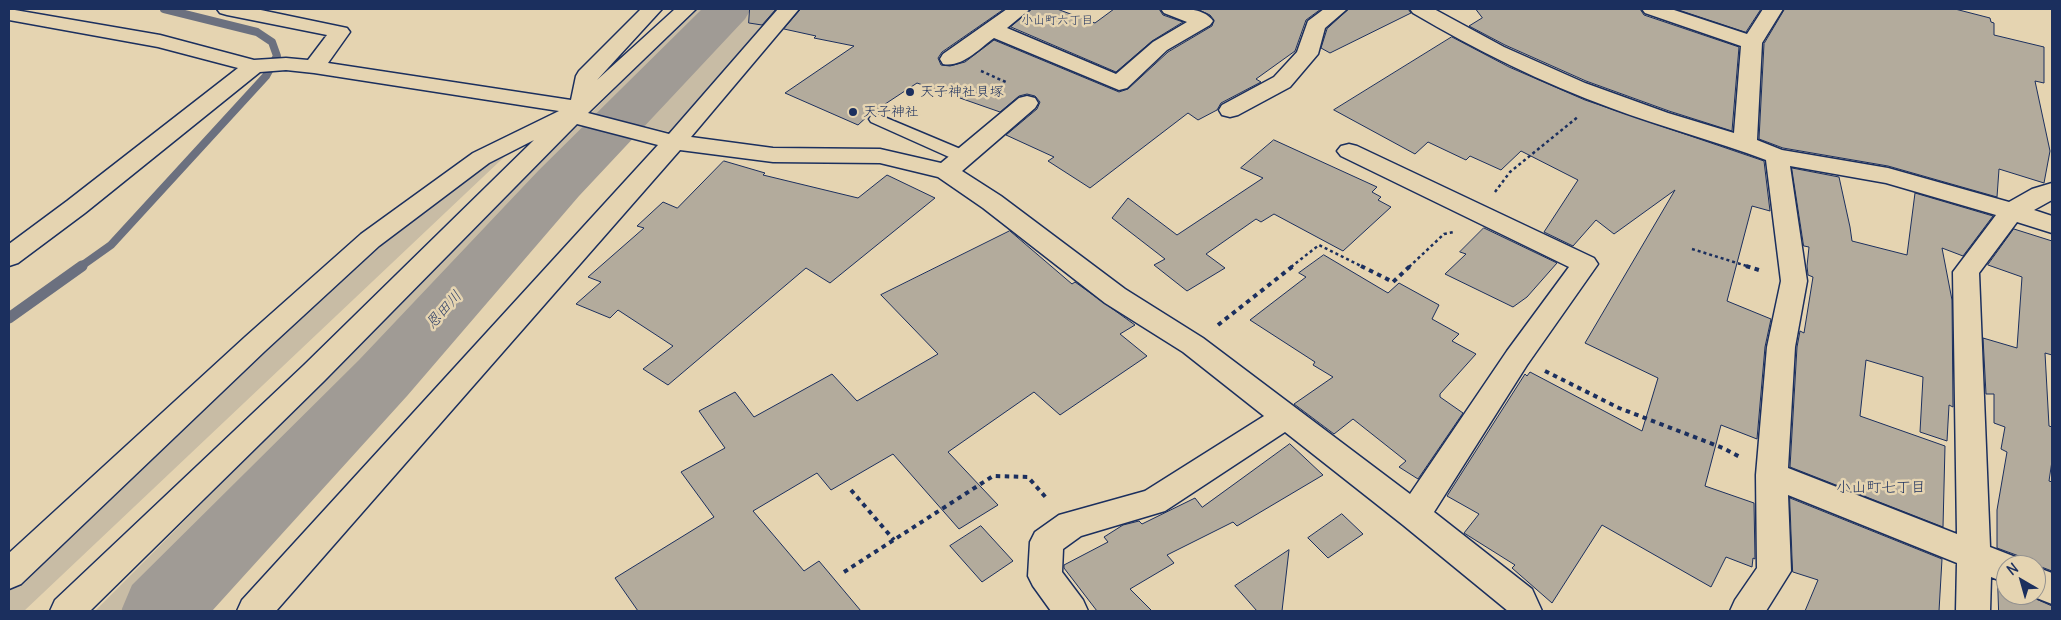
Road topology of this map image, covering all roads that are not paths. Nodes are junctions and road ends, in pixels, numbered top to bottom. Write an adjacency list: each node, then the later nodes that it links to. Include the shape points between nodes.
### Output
1 (227, 9): 16 (street, via 340,32)
2 (652, 9): 19 (street, via 587,76)
3 (686, 9): 19 (street)
4 (789, 9): 21 (street)
5 (1020, 9): 12 (street)
6 (1171, 9): 12 (street, via 1203,21 1160,46 1118,83)
7 (1337, 9): 18 (street, via 1315,25 1307,54 1282,82)
8 (1420, 9): 22 (street, via 1461,34 1601,98)
9 (1652, 9): 13 (street)
10 (1773, 9): 13 (street)
11 (9, 14): 15 (street, via 160,41)
12 (991, 29): 14 (street)
13 (1752, 43): 22 (street)
14 (951, 59)
15 (255, 66): 16 (street, via 286,64); 29 (street)
16 (314, 67): 19 (street)
17 (1027, 103): 25 (street)
18 (1230, 110)
19 (577, 112): 21 (street); 35 (street, via 481,158 370,240); 36 (street, via 314,374)
20 (877, 119): 25 (lane)
21 (674, 142): 25 (street, via 773,155 880,156); 37 (street)
22 (1744, 144): 24 (street)
23 (1349, 151): 32 (street, via 1585,264 1517,358)
24 (1777, 156): 27 (street, via 1888,176); 31 (street, via 1794,281 1782,346)
25 (955, 164): 30 (street, via 992,202 1116,296 1193,345)
26 (2052, 191): 27 (street)
27 (2012, 212): 28 (street); 33 (street, via 1966,272)
28 (2052, 225)
29 (9, 257)
30 (1287, 416): 32 (street); 38 (street, via 1154,502 1071,526 1047,542 1045,576)
31 (1772, 475): 33 (street); 40 (street, via 1774,571)
32 (1414, 515): 39 (street, via 1520,600)
33 (1974, 554): 34 (street); 41 (street)
34 (1996, 564)
35 (9, 574)
36 (67, 611)
37 (254, 611)
38 (1071, 611)
39 (1525, 611)
40 (1747, 611)
41 (1974, 611)

